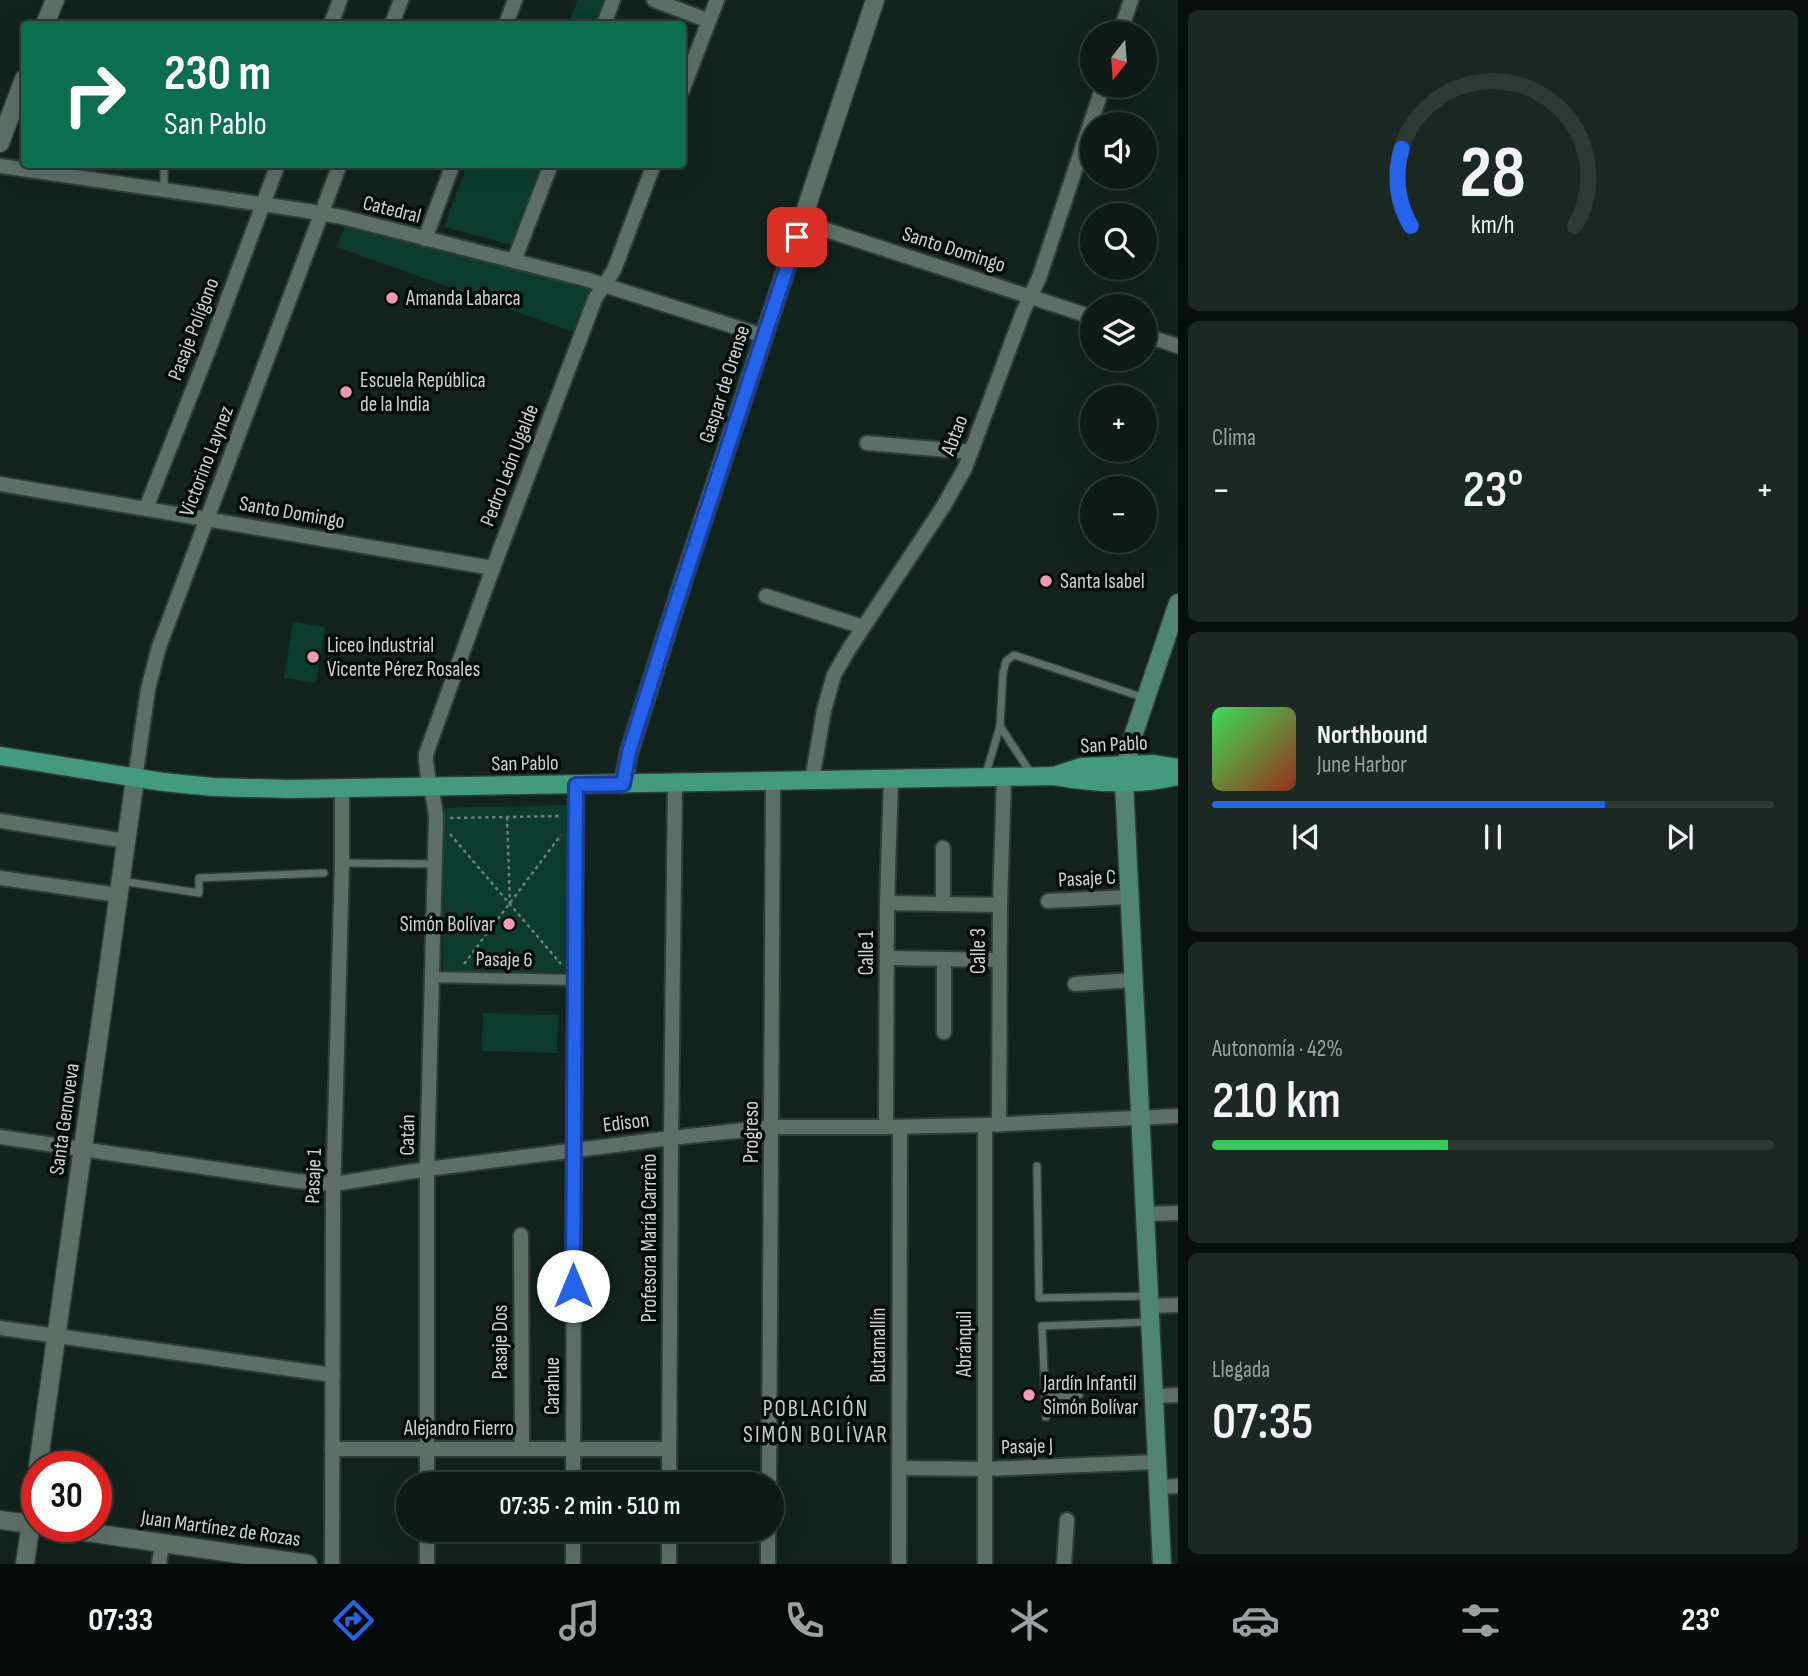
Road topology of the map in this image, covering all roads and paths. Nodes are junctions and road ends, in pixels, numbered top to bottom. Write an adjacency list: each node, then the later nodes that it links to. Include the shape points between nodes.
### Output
1 (55, 0): 10 (street)
2 (340, 0): 11 (street)
3 (401, 0): 12 (street)
4 (515, 0): 13 (street)
5 (613, 0): 14 (street)
6 (654, 0): 15 (street)
7 (717, 0): 15 (street)
8 (875, 0): 31 (street, Gaspar de Orense)
9 (1131, 0): 16 (street)
10 (46, 21)
11 (332, 21)
12 (393, 21)
13 (507, 21)
14 (605, 21)
15 (709, 21): 17 (street)
16 (1124, 21)
17 (686, 81)
18 (21, 87): 20 (street)
19 (1099, 98): 35 (street, Abtao)
20 (0, 143)
21 (0, 166): 28 (street, Catedral)
22 (164, 168): 28 (lane)
23 (277, 168): 29 (street, Pasaje Polígono)
24 (339, 168): 30 (street, Victorino Laynez)
25 (452, 168): 32 (street)
26 (549, 168): 33 (street)
27 (652, 168): 34 (street, Pedro León Ugalde)
28 (164, 191): 29 (street, Catedral)
29 (263, 205): 30 (street, Catedral); 43 (street, Pasaje Polígono)
30 (322, 214): 32 (street, Catedral); 44 (street, Victorino Laynez)
31 (802, 222): 35 (street, Santo Domingo); 37 (street, Gaspar de Orense)
32 (425, 239): 33 (street, Catedral)
33 (514, 261): 34 (street, Catedral)
34 (604, 285): 37 (street, Catedral); 45 (street, Pedro León Ugalde)
35 (1031, 296): 36 (street, Santo Domingo); 41 (street, Abtao)
36 (1080, 313)
37 (764, 336): 63 (street, Gaspar de Orense, via 655,668)
38 (1157, 339): 39 (street)
39 (1178, 346)
40 (867, 443): 41 (street)
41 (971, 452): 48 (street, Abtao, via 943,507)
42 (0, 484): 43 (street, Santo Domingo)
43 (146, 509): 44 (street, Santo Domingo)
44 (207, 519): 45 (street, Santo Domingo); 58 (street, Victorino Laynez, via 153,667)
45 (494, 568): 65 (street, Pedro León Ugalde, via 426,754)
46 (766, 596): 48 (street)
47 (1178, 603): 49 (main road)
48 (863, 626): 60 (street, Abtao, via 834,675)
49 (1145, 698): 50 (lane, via 1014,654 1003,673); 53 (main road)
50 (1000, 726): 56 (lane); 57 (lane)
51 (0, 756): 58 (main road, San Pablo)
52 (1178, 768): 53 (main road, San Pablo, via 1153,764)
53 (1125, 774): 54 (main road, San Pablo, via 1150,782); 56 (main road, San Pablo, via 1101,782); 78 (main road)
54 (1178, 776)
55 (1003, 777): 56 (main road, San Pablo); 57 (main road, San Pablo); 83 (street, Calle 3)
56 (1033, 777)
57 (985, 778): 59 (main road, San Pablo)
58 (135, 779): 66 (main road, San Pablo, via 223,788); 71 (street, Santa Genoveva)
59 (891, 779): 60 (main road, San Pablo); 80 (street, Calle 1)
60 (811, 780): 61 (main road, San Pablo)
61 (772, 781): 62 (main road, San Pablo); 96 (street, Progreso)
62 (675, 783): 63 (main road, San Pablo); 99 (street, Profesora María Carreño)
63 (623, 784): 64 (main road, San Pablo)
64 (576, 785): 65 (main road, San Pablo); 67 (street, Carahue)
65 (430, 788): 66 (main road, San Pablo); 69 (street, Catán)
66 (342, 789): 73 (street, Pasaje 1)
67 (576, 816): 68 (path); 81 (path); 89 (street, Carahue)
68 (507, 817): 69 (path); 81 (path)
69 (436, 818): 74 (street, Catán); 81 (path)
70 (0, 821): 71 (street)
71 (126, 841): 77 (street, Santa Genoveva)
72 (943, 848): 82 (street)
73 (342, 863): 74 (lane); 104 (street, Pasaje 1)
74 (434, 864): 87 (street, Catán)
75 (324, 873): 77 (lane, via 199,878 199,893)
76 (0, 878): 77 (street)
77 (119, 888): 100 (street, Santa Genoveva)
78 (1129, 897): 79 (street, Pasaje C); 90 (main road)
79 (1048, 901)
80 (887, 903): 82 (street); 84 (street, Calle 1)
81 (510, 904): 88 (path); 89 (path)
82 (943, 904): 83 (street)
83 (1000, 905): 86 (street, Calle 3)
84 (887, 958): 85 (street); 97 (street, Calle 1)
85 (944, 959): 86 (street); 92 (street)
86 (999, 960): 95 (street, Calle 3)
87 (431, 977): 88 (street, Pasaje 6); 103 (street, Catán)
88 (453, 977): 89 (street, Pasaje 6)
89 (575, 980): 101 (street, Carahue)
90 (1133, 980): 91 (street); 94 (main road)
91 (1075, 984)
92 (944, 1032)
93 (1178, 1116): 94 (street, Edison)
94 (1140, 1118): 95 (street, Edison); 106 (main road)
95 (992, 1124): 97 (street, Edison); 126 (street, Abránquil)
96 (772, 1127): 97 (street, Edison); 99 (street, Edison); 130 (street, Progreso)
97 (893, 1127): 125 (street, Butamallín)
98 (0, 1137): 100 (street, Edison)
99 (671, 1138): 101 (street, Edison); 122 (street, Profesora María Carreño)
100 (83, 1150): 104 (street, Edison); 111 (street, Santa Genoveva)
101 (573, 1150): 103 (street, Edison); 121 (street, Carahue)
102 (1037, 1166): 109 (lane, via 1039,1298)
103 (427, 1169): 104 (street, Edison); 119 (street, Catán)
104 (334, 1184): 112 (street, Pasaje 1)
105 (1178, 1213): 106 (street)
106 (1145, 1214): 109 (main road)
107 (521, 1235): 120 (street, Pasaje Dos)
108 (1178, 1304): 109 (street)
109 (1150, 1308): 115 (lane, via 1042,1326); 116 (main road)
110 (0, 1328): 111 (street)
111 (57, 1336): 112 (street); 123 (street, Santa Genoveva)
112 (332, 1375): 118 (street, Pasaje 1)
113 (1079, 1395): 115 (lane)
114 (1178, 1395): 116 (street)
115 (1045, 1396): 117 (lane)
116 (1154, 1396): 124 (main road)
117 (1046, 1417)
118 (332, 1449): 119 (street, Alejandro Fierro); 146 (street, Pasaje 1)
119 (427, 1449): 120 (street, Alejandro Fierro); 127 (street, Catán)
120 (522, 1449): 121 (street, Alejandro Fierro)
121 (573, 1449): 122 (street, Alejandro Fierro); 128 (street, Carahue)
122 (669, 1450): 129 (street, Profesora María Carreño)
123 (40, 1451)
124 (1157, 1462): 126 (street, Pasaje J); 132 (main road)
125 (899, 1468): 126 (street, Pasaje J); 151 (street, Butamallín)
126 (985, 1469): 152 (street, Abránquil)
127 (427, 1472)
128 (573, 1472)
129 (669, 1472)
130 (769, 1472)
131 (1178, 1486): 132 (street)
132 (1158, 1487): 154 (main road)
133 (0, 1520): 135 (street, Juan Martínez de Rozas)
134 (1067, 1520): 153 (street)
135 (21, 1523)
136 (112, 1536): 142 (street, Juan Martínez de Rozas)
137 (32, 1542): 143 (street)
138 (427, 1542): 147 (street)
139 (573, 1542): 148 (street)
140 (669, 1542): 149 (street)
141 (768, 1542): 150 (street)
142 (162, 1543): 144 (street); 145 (street, Juan Martínez de Rozas)
143 (25, 1564)
144 (159, 1564)
145 (308, 1564)
146 (332, 1564)
147 (427, 1564)
148 (573, 1564)
149 (669, 1564)
150 (768, 1564)
151 (899, 1564)
152 (985, 1564)
153 (1064, 1564)
154 (1162, 1564)

